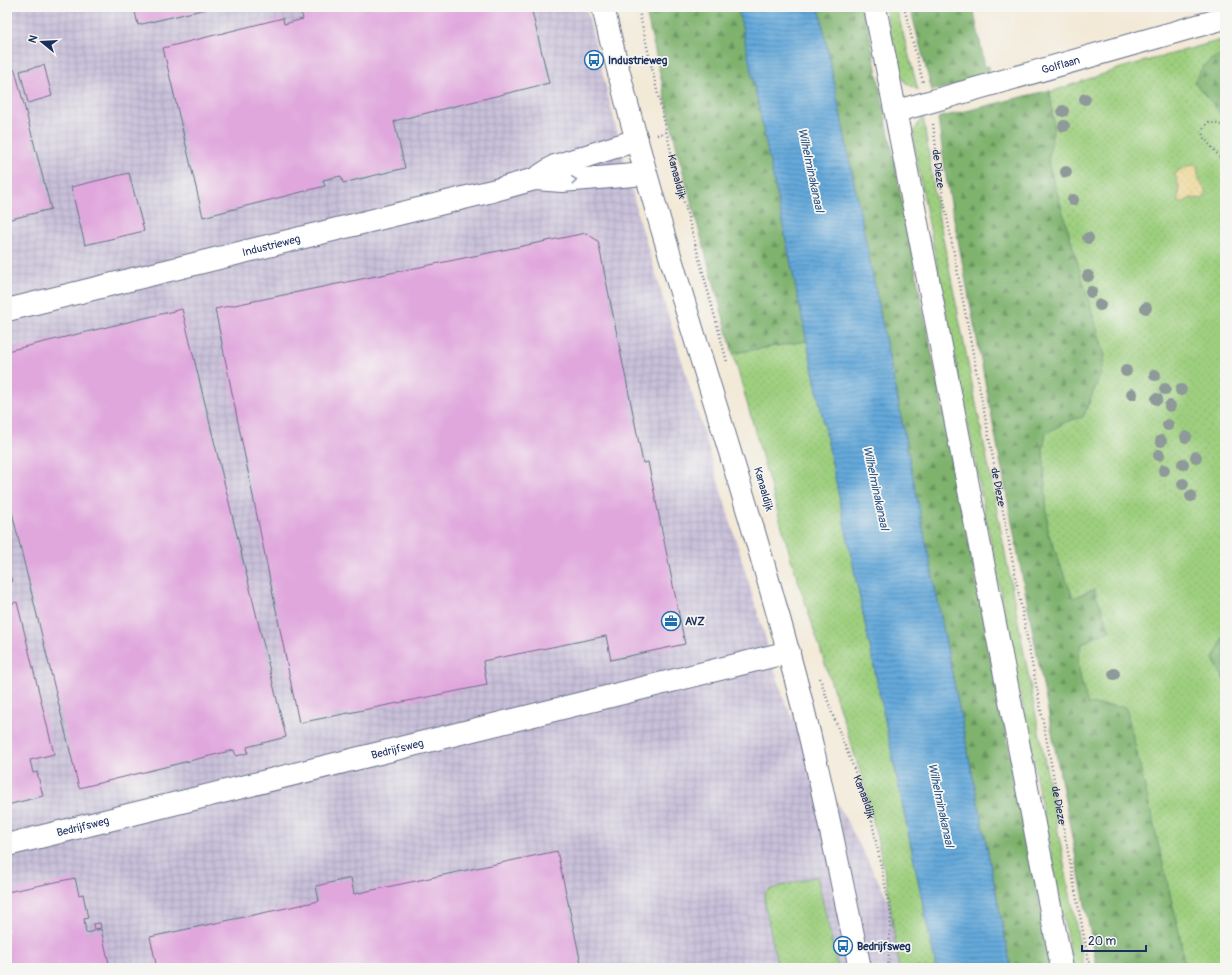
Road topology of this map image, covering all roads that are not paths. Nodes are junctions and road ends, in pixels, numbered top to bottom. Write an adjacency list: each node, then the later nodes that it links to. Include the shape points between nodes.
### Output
1 (603, 7): 5 (street, Kanaaldijk)
2 (875, 7): 4 (street)
3 (1225, 18): 4 (street, Golflaan)
4 (896, 111): 12 (street)
5 (637, 140): 6 (street, Kanaaldijk); 7 (street, Industrieweg, via 555,166)
6 (646, 174): 7 (street, Industrieweg, one-way to 6, via 562,181); 9 (street, Kanaaldijk)
7 (535, 179): 8 (street, Industrieweg)
8 (7, 310)
9 (789, 652): 10 (street, Bedrijfsweg); 11 (street, Kanaaldijk)
10 (7, 846)
11 (860, 968)
12 (1062, 968)

